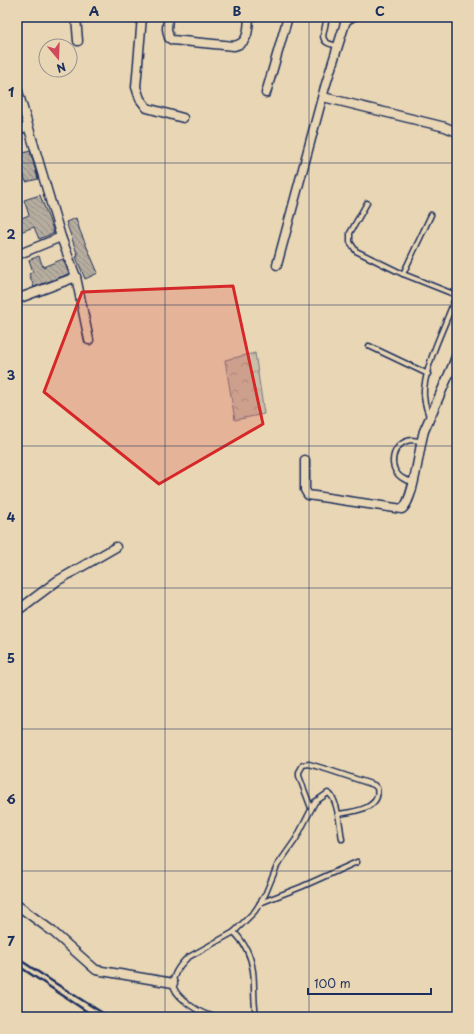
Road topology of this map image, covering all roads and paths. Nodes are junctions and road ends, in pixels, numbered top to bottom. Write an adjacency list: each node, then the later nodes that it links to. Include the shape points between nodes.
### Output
1 (76, 17): 9 (street)
2 (142, 17): 14 (street, via 136,87 140,99 147,108)
3 (168, 17): 4 (street, via 167,35 172,40 234,46 242,43 247,36)
4 (249, 17)
5 (288, 17): 12 (street)
6 (327, 17): 10 (lane, via 324,39)
7 (356, 17): 8 (lane)
8 (346, 20): 10 (street)
9 (78, 38)
10 (338, 46): 13 (street)
11 (17, 88): 15 (street)
12 (266, 93)
13 (323, 97): 17 (street); 22 (street)
14 (183, 118)
15 (28, 127): 16 (street); 20 (street)
16 (17, 130)
17 (457, 132)
18 (367, 203): 23 (lane, via 350,233 352,247)
19 (431, 215): 23 (lane)
20 (61, 237): 21 (street); 24 (street)
21 (17, 255)
22 (277, 265)
23 (404, 274): 25 (lane)
24 (76, 278): 26 (street); 27 (street)
25 (456, 294): 31 (lane, via 436,345)
26 (17, 299)
27 (89, 340)
28 (369, 346): 31 (lane)
29 (457, 354): 30 (street)
30 (455, 366): 32 (street)
31 (428, 374): 32 (lane, via 424,390)
32 (430, 419): 33 (street)
33 (421, 441): 35 (street); 35 (lane, via 403,443 396,449 393,457 393,466 398,474 405,480)
34 (305, 460): 35 (street, via 305,490 308,495 399,509 408,504)
35 (414, 482)
36 (116, 547): 37 (street, via 57,581)
37 (17, 610)
38 (311, 808): 39 (lane, via 328,793 334,798); 39 (lane, via 299,776 303,765 309,764 329,770 377,788 373,803 359,811); 43 (lane, via 296,839 277,866)
39 (338, 814): 40 (lane)
40 (342, 839)
41 (357, 862): 43 (lane)
42 (17, 904): 45 (street, via 96,970)
43 (260, 904): 44 (lane)
44 (234, 932): 45 (lane, via 187,958 176,972); 46 (lane, via 244,944 252,964)
45 (173, 983): 46 (lane, via 182,999 205,1013 220,1016)
46 (256, 1015): 47 (lane)
47 (292, 1017)

